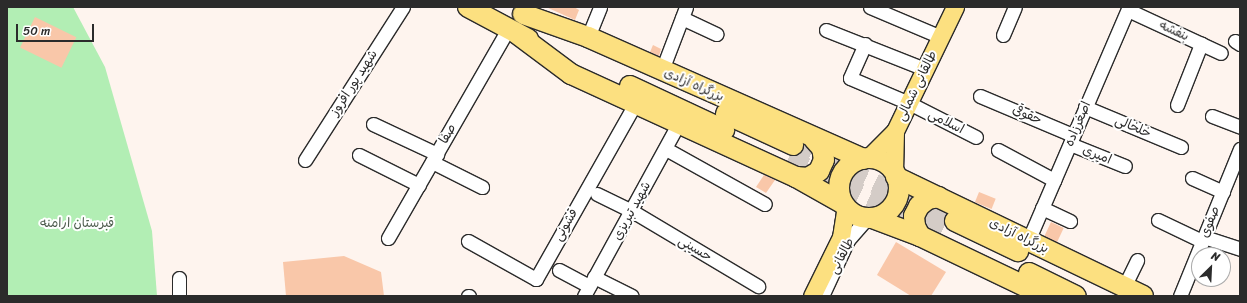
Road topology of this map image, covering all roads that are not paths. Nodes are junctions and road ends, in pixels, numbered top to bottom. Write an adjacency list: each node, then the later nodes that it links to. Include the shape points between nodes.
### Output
1 (403, 7): 41 (street, شهید پور افروز)
2 (468, 7): 11 (highway, بزرگراه آزادی)
3 (600, 7): 14 (street)
4 (870, 7): 15 (street)
5 (955, 7): 15 (main road, طالقانی شمالی)
6 (1016, 7): 13 (street)
7 (1128, 8): 17 (street, بنفشه); 25 (street, اصغرزاده)
8 (518, 10): 14 (highway, بزرگراه آزادی); 42 (highway, بزرگراه آزادی, via 575,44)
9 (684, 12): 12 (street); 20 (street)
10 (826, 30): 16 (street)
11 (512, 31): 23 (highway, بزرگراه آزادی, via 571,74); 39 (street, صفا); 42 (highway, بزرگراه آزادی)
12 (716, 34)
13 (1003, 35)
14 (588, 37): 20 (highway, بزرگراه آزادی)
15 (941, 37): 22 (main road, طالقانی شمالی)
16 (865, 44): 19 (street); 22 (street, اسلامی, via 850,78)
17 (1201, 44): 18 (street, بنفشه); 24 (street)
18 (1221, 53)
19 (917, 66)
20 (662, 70): 32 (highway, بزرگراه آزادی)
21 (980, 96): 33 (street, حقوقی)
22 (909, 103): 30 (main road, طالقانی شمالی); 31 (street, اسلامی)
23 (635, 104): 28 (highway, بزرگراه آزادی); 62 (street, قشونی, via 536,279)
24 (1176, 105)
25 (1085, 107): 33 (street, اصغرزاده); 34 (street, خلخالی)
26 (1212, 116): 29 (street)
27 (373, 124): 39 (street)
28 (678, 124): 35 (street, شهید تبریزی); 42 (highway, بزرگراه آزادی)
29 (1240, 127)
30 (895, 131): 40 (main road, طالقانی شمالی); 44 (main road)
31 (976, 137)
32 (814, 138): 40 (highway, بزرگراه آزادی); 42 (highway, via 822,148 824,160 819,171 808,178)
33 (1071, 139): 43 (street, امیری); 46 (street, اصغرزاده)
34 (1181, 147)
35 (666, 149): 52 (street); 55 (street, شهید تبریزی)
36 (1240, 149): 49 (street, صفوی)
37 (998, 150): 46 (street)
38 (359, 156): 47 (street)
39 (434, 158): 47 (street, صفا); 48 (street)
40 (865, 159): 44 (highway, via 887,164); 53 (highway, via 849,166 843,174 839,183)
41 (305, 160)
42 (792, 161): 53 (highway, بزرگراه آزادی)
43 (1125, 166)
44 (895, 174): 51 (highway, بزرگراه آزادی); 56 (highway, via 898,191 896,201 886,212)
45 (1192, 178): 49 (street)
46 (1054, 180): 54 (street, اصغرزاده)
47 (419, 185): 60 (street, صفا)
48 (482, 187)
49 (1222, 192): 61 (street, صفوی)
50 (597, 194): 55 (street, حسینی)
51 (939, 198): 59 (highway, via 928,199 917,211 915,226); 63 (highway, بزرگراه آزادی)
52 (765, 204)
53 (844, 205): 56 (highway, via 855,215); 73 (main road, via 841,237)
54 (1042, 208): 58 (street); 63 (street, اصغرزاده)
55 (632, 211): 68 (street, شهید تبریزی); 69 (street, حسینی)
56 (869, 218): 59 (highway); 74 (street, طالقانی, via 848,240)
57 (1158, 220): 61 (street)
58 (1070, 222)
59 (920, 236): 75 (highway)
60 (388, 238)
61 (1203, 239): 64 (street); 78 (street, صفوی)
62 (468, 241)
63 (1028, 241): 70 (highway, بزرگراه آزادی)
64 (1240, 249)
65 (1137, 260): 70 (street)
66 (559, 270): 68 (street)
67 (179, 278): 71 (street)
68 (589, 286): 72 (street)
69 (758, 286)
70 (1118, 292): 76 (highway, بزرگراه آزادی, via 952,228); 77 (highway, بزرگراه آزادی)
71 (179, 296)
72 (632, 296)
73 (812, 296)
74 (822, 296)
75 (1045, 296)
76 (1076, 296)
77 (1143, 296)
78 (1180, 296)

